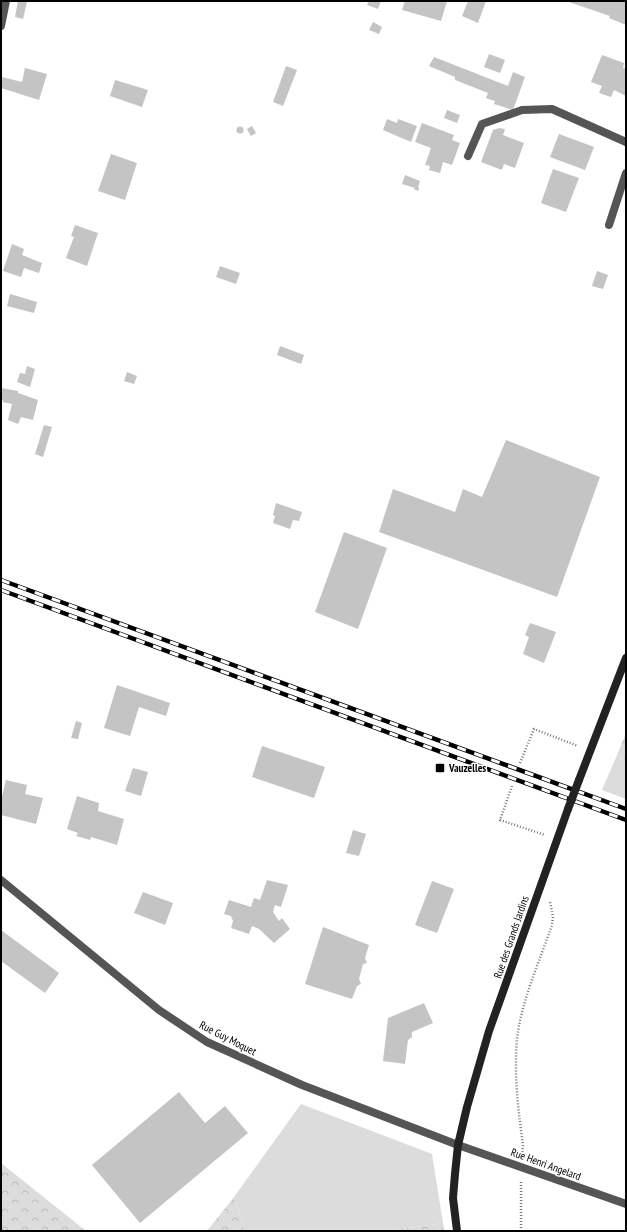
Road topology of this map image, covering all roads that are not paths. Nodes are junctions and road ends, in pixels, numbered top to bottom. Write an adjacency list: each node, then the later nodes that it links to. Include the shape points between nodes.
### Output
1 (6, 1): 2 (street)
2 (1, 26)
3 (626, 142): 4 (street, via 552,109 522,110 482,124)
4 (468, 156)
5 (626, 173): 6 (street)
6 (609, 225)
7 (626, 658): 9 (main road, Rue des Grands Jardins, bridge, via 568,809 489,1031)
8 (1, 880): 9 (street, Rue Guy Moquet, via 159,1010 207,1042 302,1085)
9 (458, 1145): 10 (street, Rue Henri Angelard); 11 (main road, Rue des Grands Jardins, via 454,1198)
10 (626, 1204)
11 (457, 1231)

